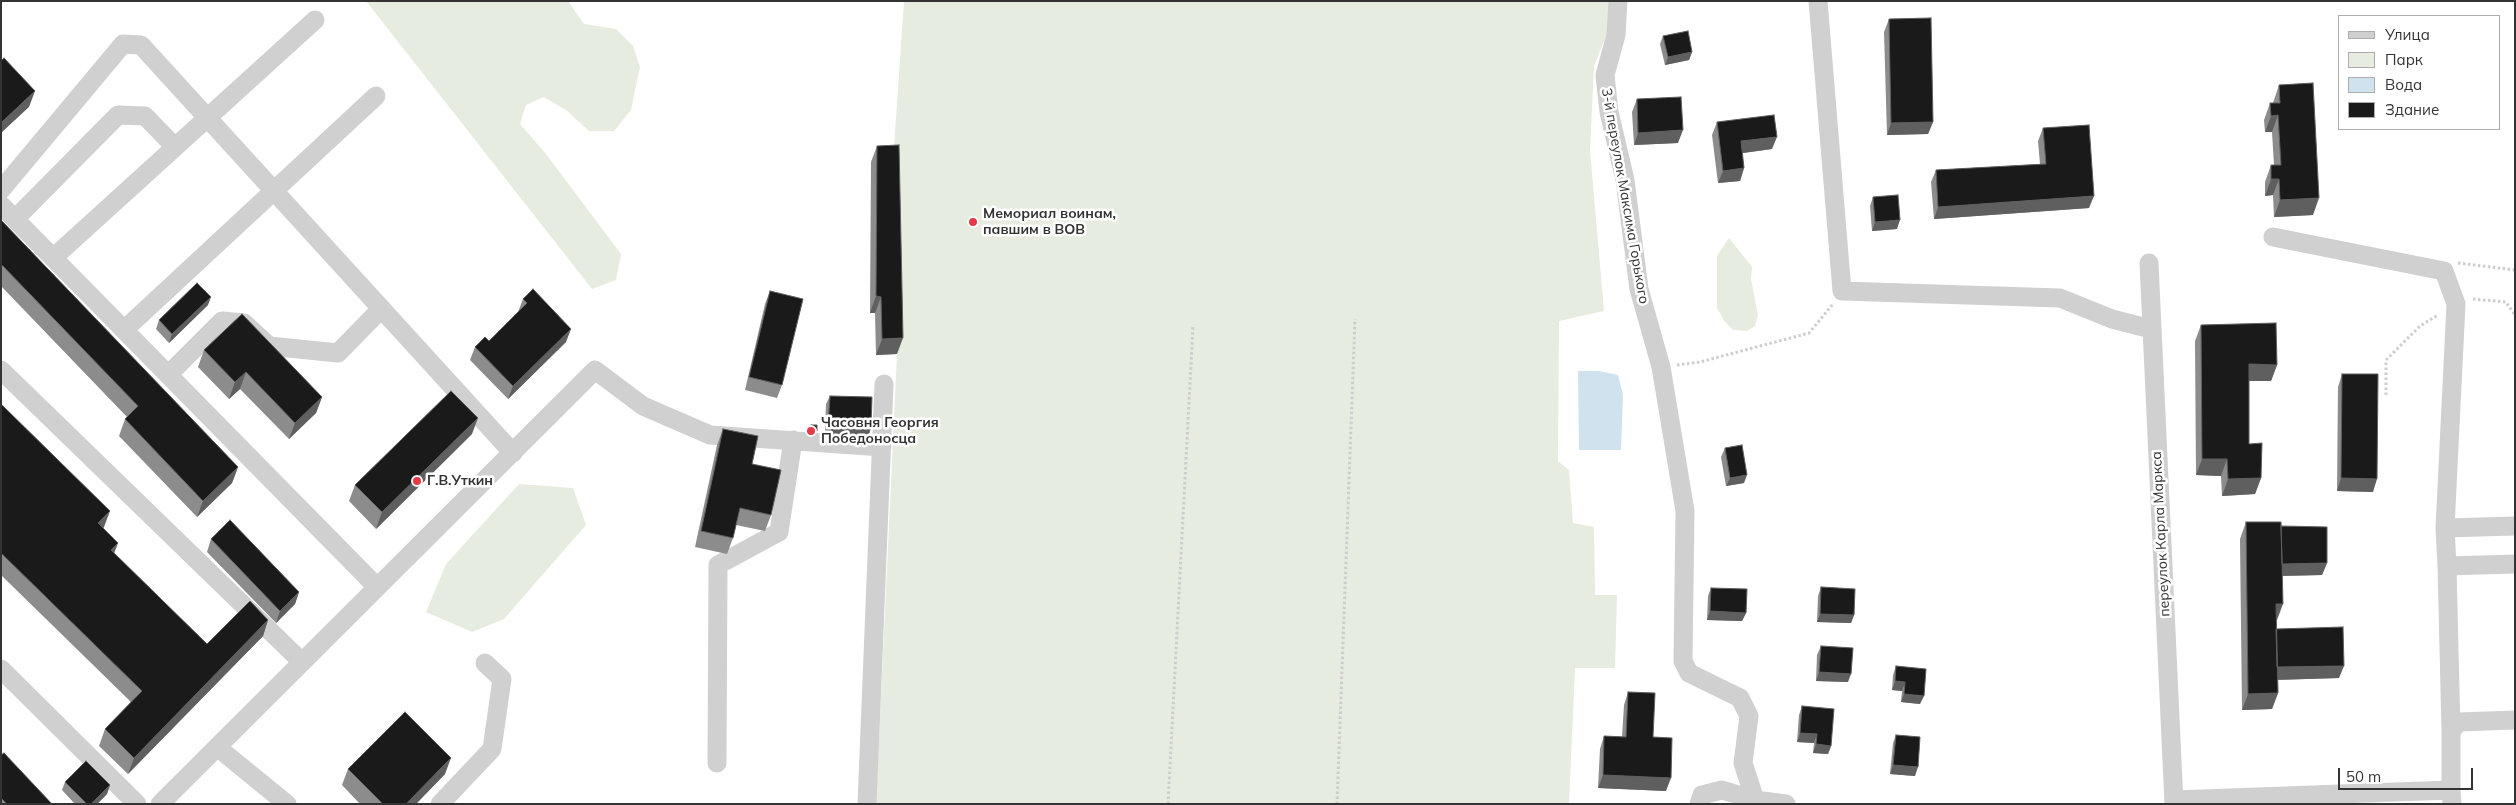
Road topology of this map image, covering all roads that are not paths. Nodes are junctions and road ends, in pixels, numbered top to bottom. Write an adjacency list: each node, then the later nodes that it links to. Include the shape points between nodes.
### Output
1 (1618, 1): 36 (street, 3-й переулок Максима Горького, via 1616,35 1605,75 1609,112 1625,180 1639,289 1660,368 1685,511 1683,661 1689,673 1740,698 1749,716 1742,763)
2 (1818, 1): 15 (street, via 1842,292 2060,298 2112,319)
3 (315, 20): 5 (street)
4 (376, 96): 8 (street)
5 (208, 118): 6 (street); 7 (street, via 141,45 124,44); 8 (street)
6 (175, 147): 10 (street, via 145,116 118,115); 12 (street)
7 (1, 190)
8 (274, 191): 14 (street); 16 (street)
9 (1, 205): 10 (street)
10 (15, 219): 12 (street)
11 (2273, 237): 24 (street, via 2444,271 2463,301)
12 (53, 258): 16 (street)
13 (2149, 264): 15 (street, переулок Карла Маркса)
14 (382, 309): 18 (street, via 338,353 269,346 244,323 222,320); 22 (street)
15 (2151, 329): 37 (street, переулок Карла Маркса)
16 (124, 330): 18 (street)
17 (1, 370): 28 (street)
18 (168, 375): 27 (street)
19 (884, 384): 21 (street)
20 (793, 440): 21 (street); 22 (street, via 710,434 642,406 595,370); 34 (street, via 779,532 718,565)
21 (882, 447): 42 (street)
22 (513, 453): 27 (street)
23 (2515, 526): 24 (street)
24 (2445, 528): 26 (street)
25 (2515, 564): 26 (street)
26 (2447, 566): 32 (street)
27 (378, 588): 28 (street)
28 (302, 662): 33 (street)
29 (485, 663): 41 (street, via 502,679 492,750)
30 (1, 669): 38 (street)
31 (2515, 720): 32 (street, via 2459,722)
32 (2451, 731): 35 (street)
33 (217, 747): 39 (street); 40 (street)
34 (717, 763)
35 (2452, 797): 37 (street)
36 (1755, 800): 43 (street, via 1722,790 1702,795); 44 (street)
37 (2174, 802)
38 (137, 804)
39 (160, 804)
40 (287, 804)
41 (440, 804)
42 (867, 804)
43 (1699, 804)
44 (1786, 804)

